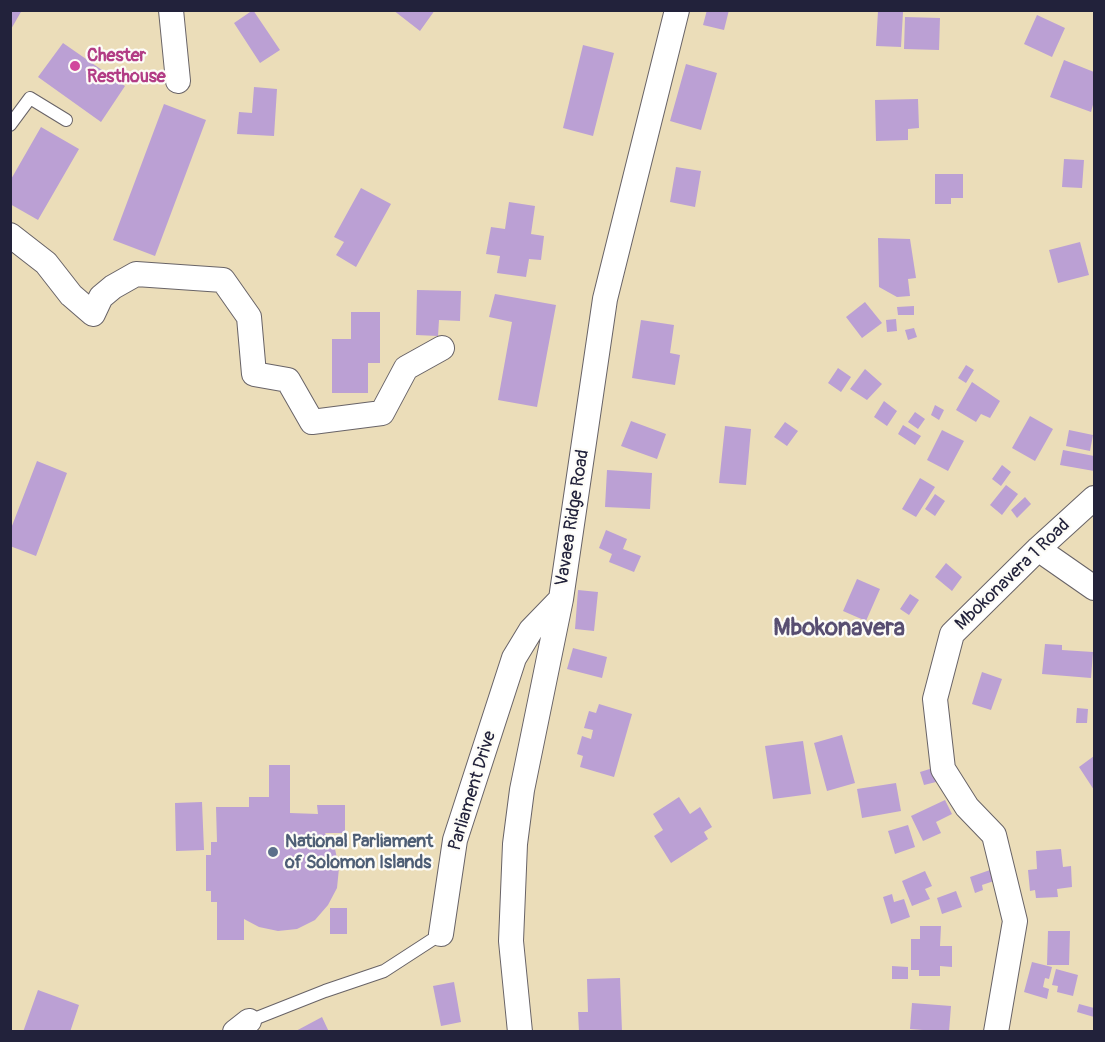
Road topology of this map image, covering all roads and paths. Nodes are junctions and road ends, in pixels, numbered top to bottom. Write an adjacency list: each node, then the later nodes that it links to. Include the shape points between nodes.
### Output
1 (171, 10): 3 (street)
2 (677, 10): 11 (street, Vavaea Ridge Road, via 606,299)
3 (178, 81)
4 (66, 120): 5 (lane, via 30,98)
5 (10, 125)
6 (10, 235): 7 (street, via 46,263 71,295 93,314 101,297 136,274 223,279 249,316 254,374 288,380 312,422 382,413 406,368)
7 (442, 348)
8 (1095, 498): 9 (street, Mbokonavera 1 Road)
9 (1038, 549): 10 (street); 15 (street, Mbokonavera 1 Road, via 952,634 935,699 943,770 967,807 994,835 1015,921)
10 (1095, 588)
11 (561, 599): 12 (street, Parliament Drive, via 531,630 514,658 455,840); 14 (street, Vavaea Ridge Road, via 522,790 515,844 511,941)
12 (441, 934): 13 (lane, Parliament Drive, via 384,971)
13 (242, 1026)
14 (520, 1032)
15 (996, 1032)

